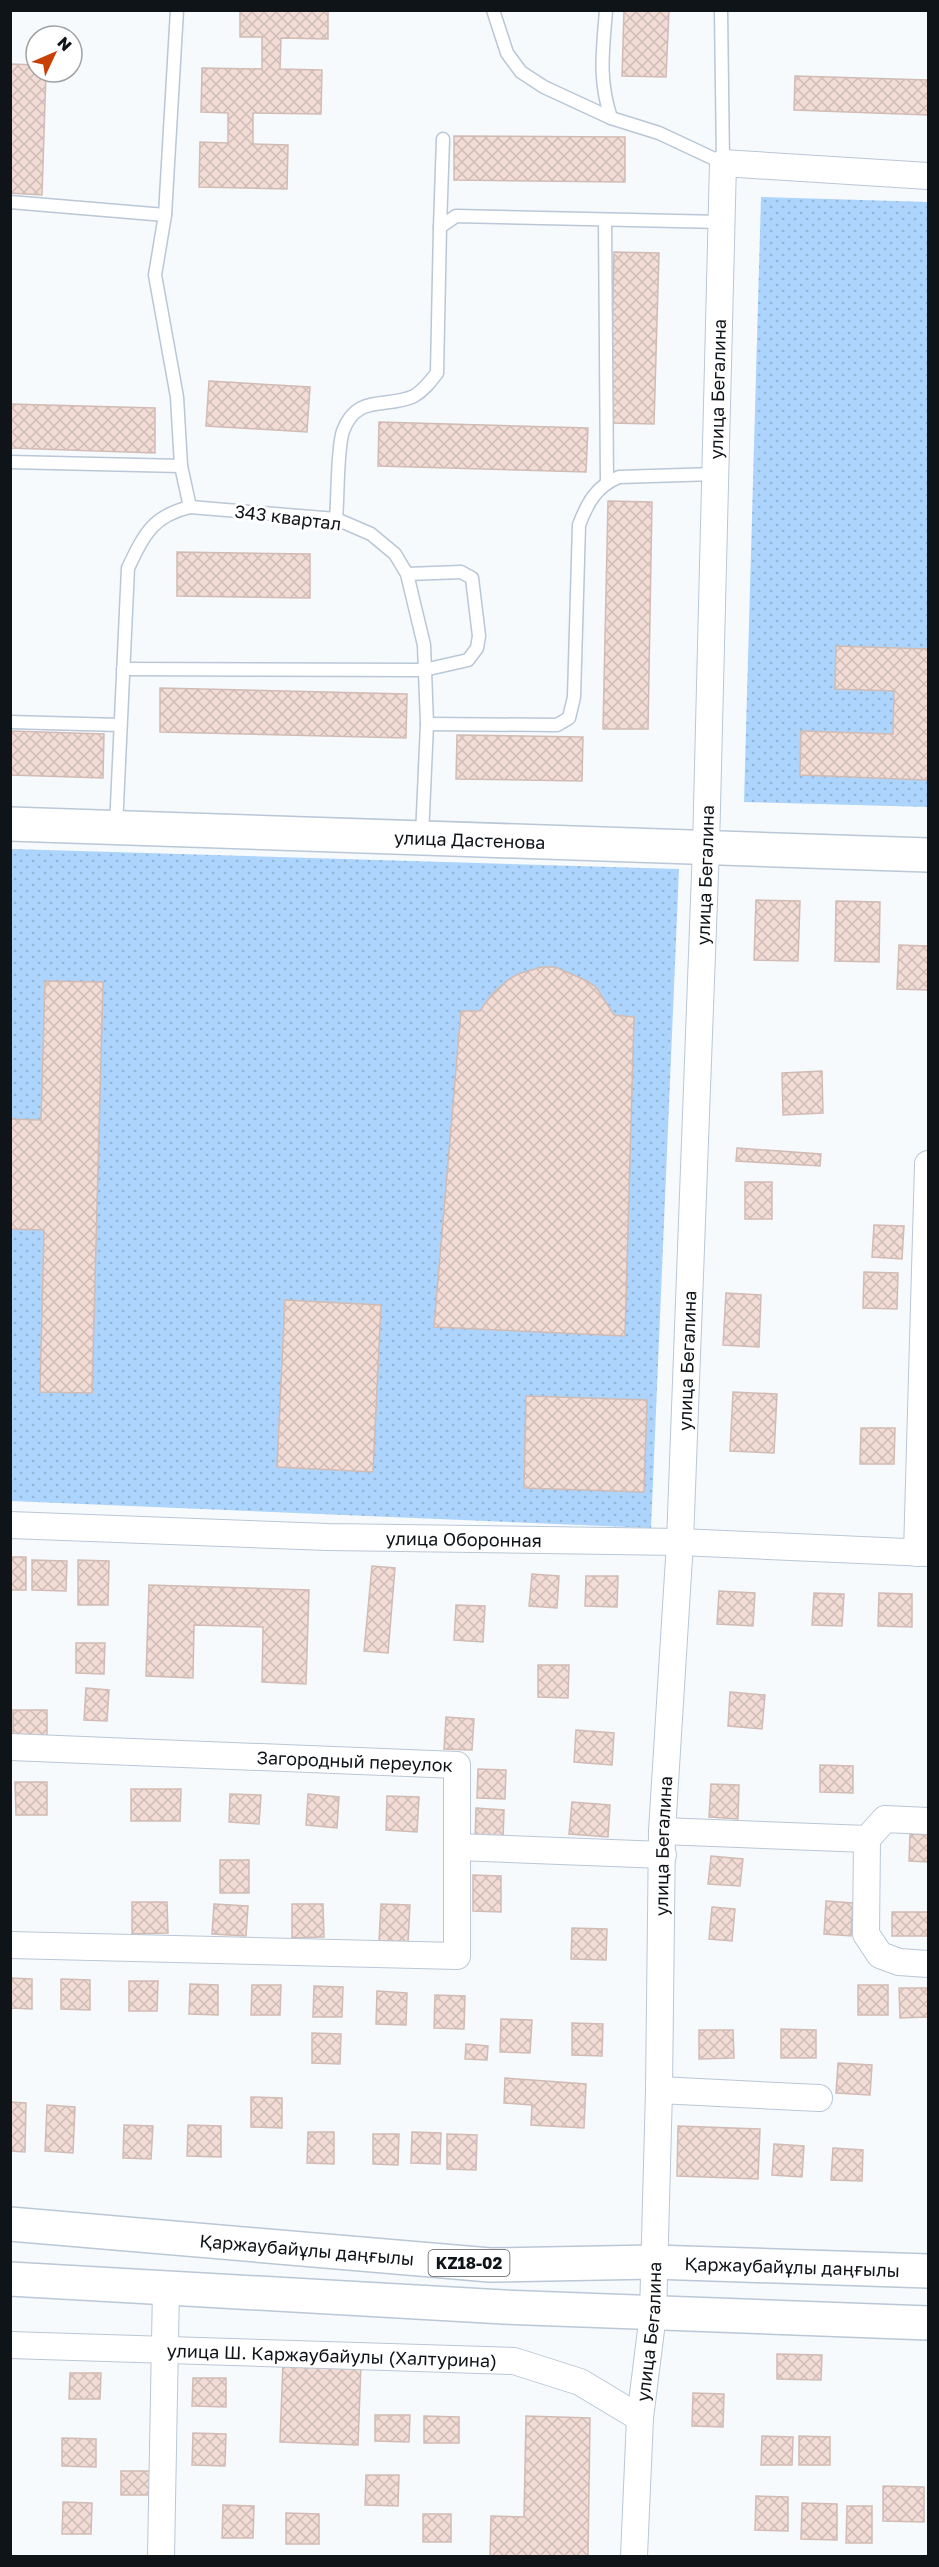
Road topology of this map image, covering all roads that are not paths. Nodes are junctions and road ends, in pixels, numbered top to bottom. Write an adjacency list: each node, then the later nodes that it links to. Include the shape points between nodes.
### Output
1 (177, 10): 10 (lane)
2 (493, 10): 5 (lane, via 507,53 521,72)
3 (606, 10): 5 (lane, via 601,76)
4 (720, 10): 7 (lane)
5 (611, 118): 7 (lane, via 668,137)
6 (443, 140): 13 (lane)
7 (723, 163): 8 (street); 12 (street, улица Бегалина)
8 (928, 176)
9 (10, 202): 10 (lane)
10 (165, 215): 15 (lane, via 155,275 177,397)
11 (605, 220): 12 (lane); 13 (lane, via 456,216); 17 (lane)
12 (721, 222): 16 (street, улица Бегалина)
13 (440, 227): 19 (lane, via 437,373 412,396 366,405 350,416 342,433)
14 (10, 462): 15 (lane)
15 (181, 466): 18 (lane)
16 (715, 474): 17 (lane, via 619,477); 29 (street, улица Бегалина)
17 (607, 482): 24 (lane, via 588,502 579,525 574,697 569,718 557,725)
18 (190, 507): 19 (lane, 343 квартал); 21 (lane, 343 квартал, via 170,512 144,534 128,568)
19 (336, 519): 20 (lane, 343 квартал, via 371,534 395,554)
20 (407, 574): 22 (lane, 343 квартал, via 424,645); 22 (lane, via 461,572 472,579 477,648 468,660)
21 (123, 669): 22 (lane); 25 (lane)
22 (424, 670): 24 (lane, 343 квартал)
23 (10, 722): 25 (lane)
24 (427, 724): 28 (lane, 343 квартал)
25 (120, 725): 27 (lane)
26 (10, 824): 27 (main road, улица Дастенова)
27 (116, 827): 28 (main road, улица Дастенова)
28 (422, 838): 29 (main road, улица Дастенова)
29 (706, 847): 30 (main road, улица Дастенова); 33 (street, улица Бегалина)
30 (928, 855)
31 (928, 1164): 34 (street, улица Оборонная)
32 (10, 1526): 33 (street, улица Оборонная, via 328,1537)
33 (680, 1542): 34 (street, улица Оборонная); 38 (street, улица Бегалина)
34 (923, 1553)
35 (10, 1747): 39 (street, Загородный переулок, via 457,1765)
36 (928, 1821): 37 (street, via 885,1820)
37 (867, 1839): 38 (street); 41 (street, via 866,1934 880,1955 899,1962)
38 (663, 1843): 39 (street); 42 (street, улица Бегалина)
39 (457, 1847): 40 (street, Загородный переулок, via 457,1956)
40 (10, 1945)
41 (928, 1964)
42 (659, 2090): 43 (street); 45 (street, улица Бегалина)
43 (819, 2098)
44 (10, 2224): 45 (main road, Қаржаубайұлы даңғылы / KZ18-02, via 490,2265)
45 (652, 2262): 46 (main road, Қаржаубайұлы даңғылы / KZ18-02); 49 (street, улица Бегалина)
46 (928, 2271)
47 (10, 2279): 48 (main road)
48 (166, 2288): 49 (main road); 52 (street)
49 (653, 2314): 50 (main road); 53 (street, улица Бегалина)
50 (928, 2323)
51 (10, 2345): 52 (street, улица Ш. Каржаубайулы (Халтурина))
52 (165, 2350): 53 (street, улица Ш. Каржаубайулы (Халтурина), via 514,2361 580,2382); 54 (street)
53 (640, 2418): 55 (street, улица Бегалина)
54 (161, 2556)
55 (634, 2556)

